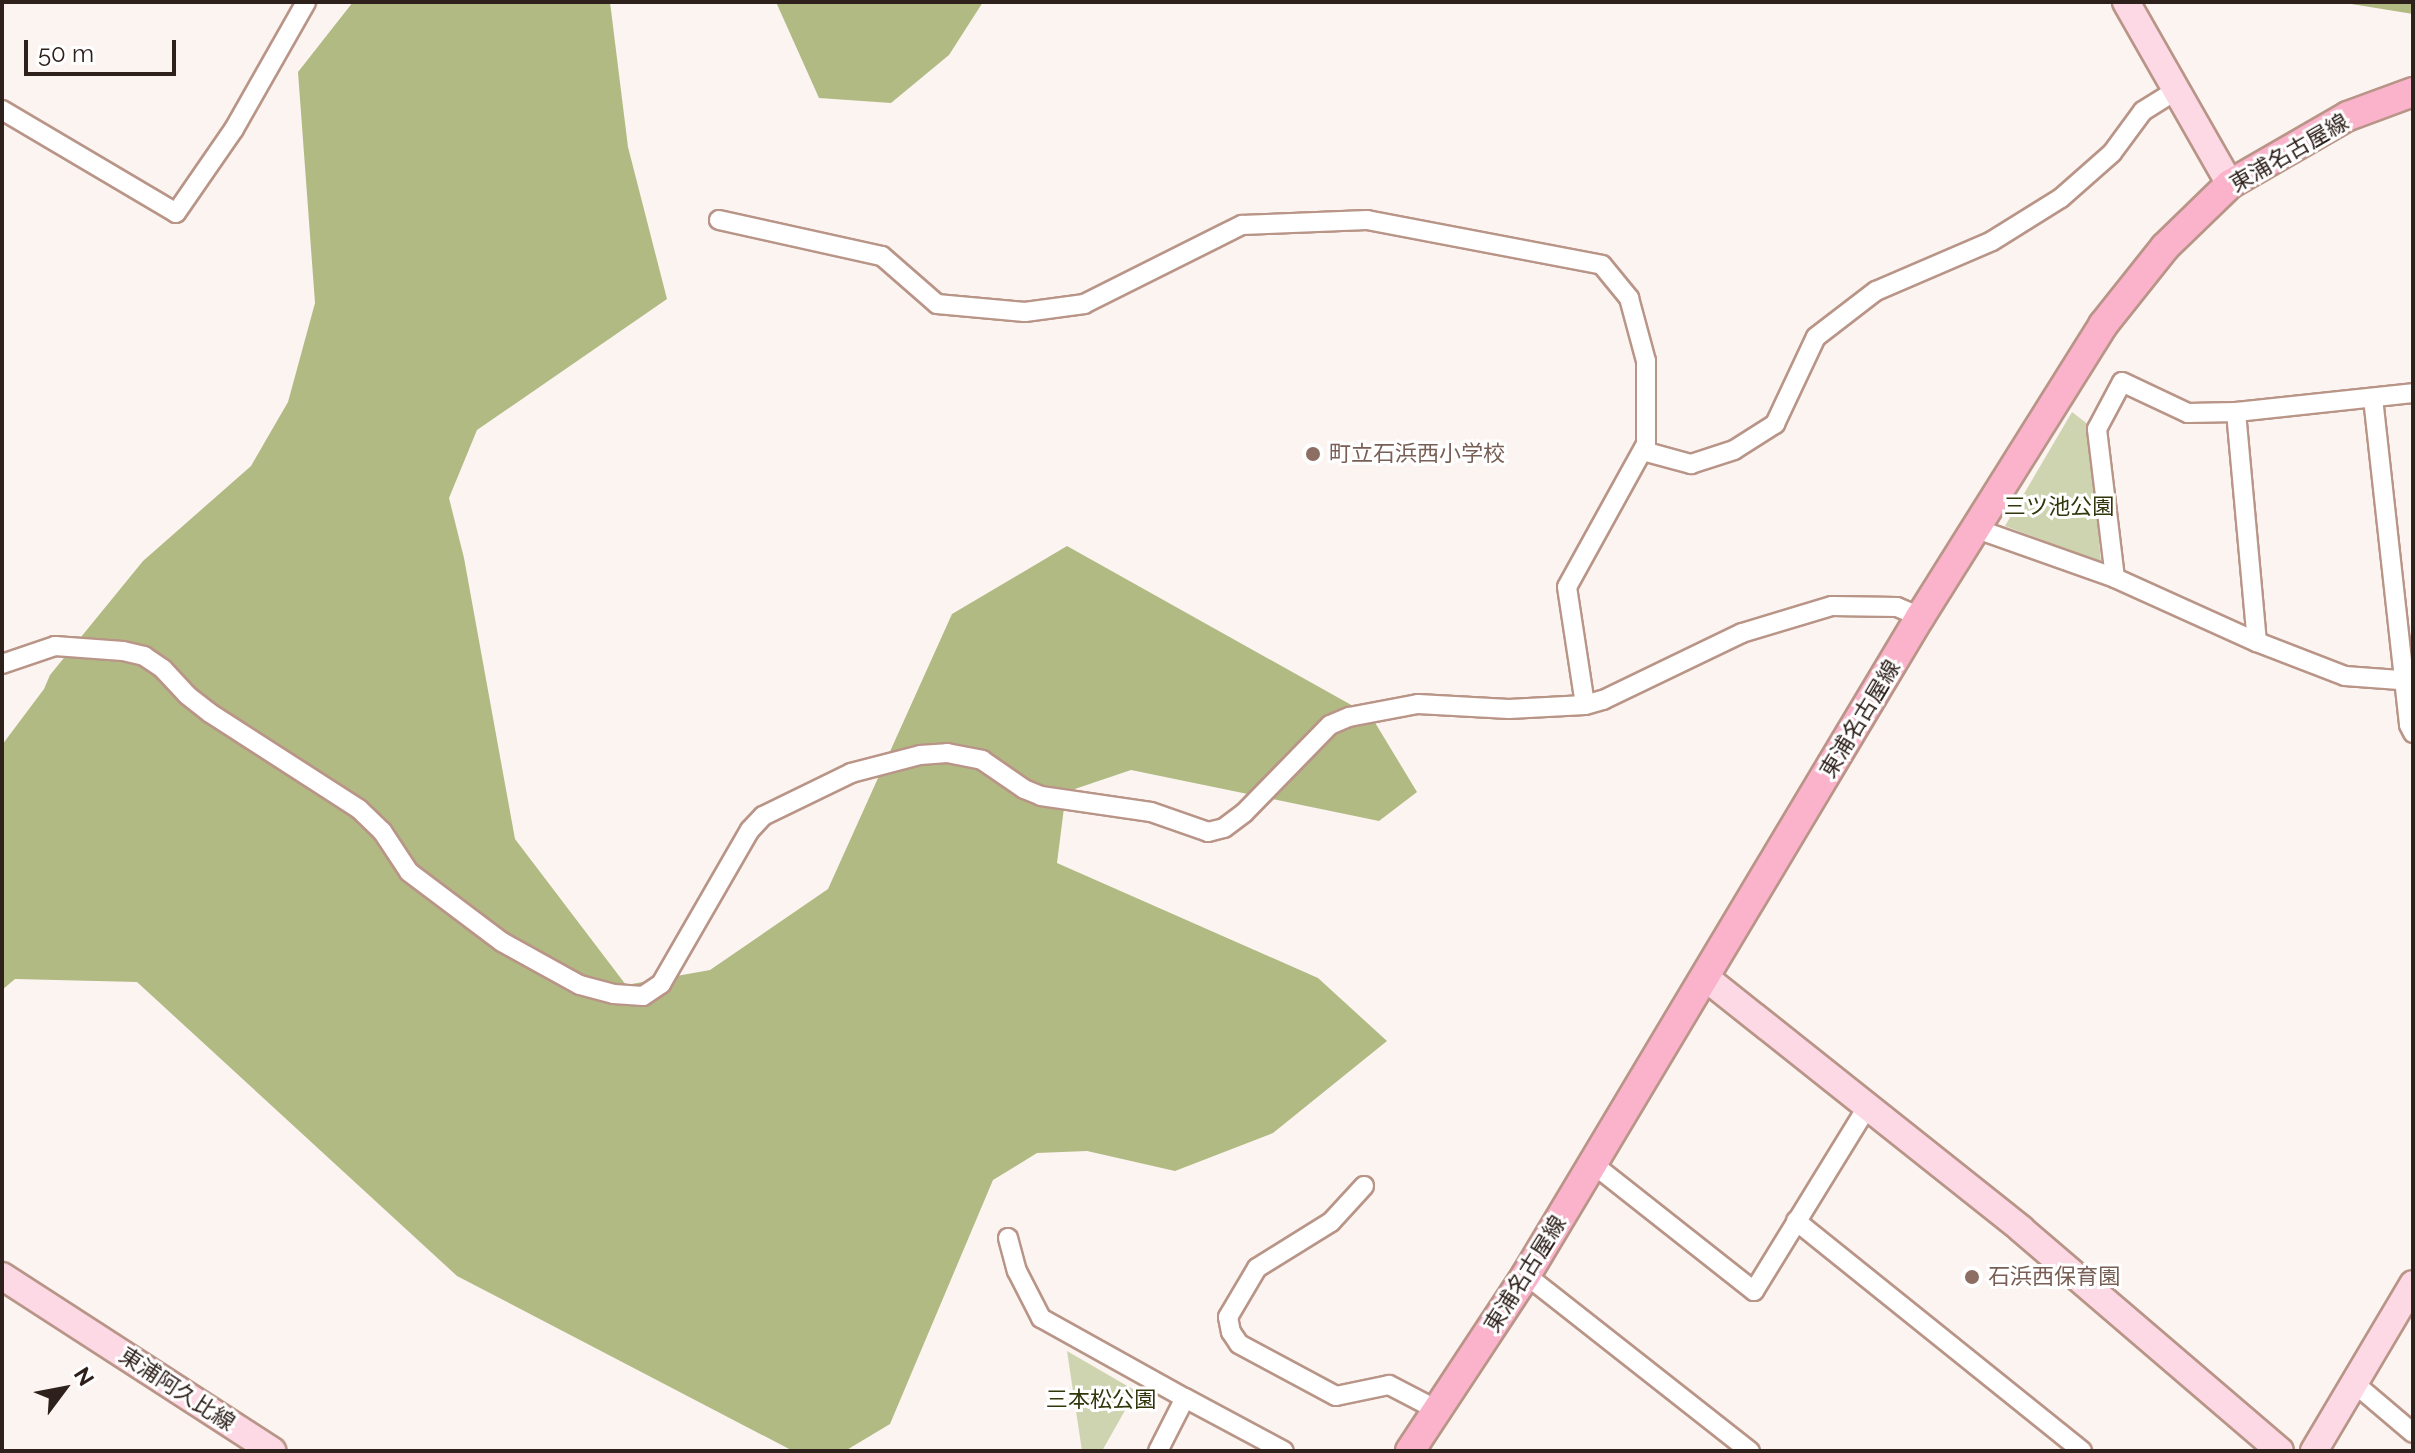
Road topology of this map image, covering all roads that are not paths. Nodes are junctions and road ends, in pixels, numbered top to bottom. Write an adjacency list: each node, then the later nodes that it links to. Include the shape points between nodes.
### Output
1 (306, 2): 5 (street, via 234,129 176,213)
2 (2126, 2): 3 (street)
3 (2175, 91): 6 (street); 11 (street, via 2143,111 2112,153 2061,198 1992,241 1876,291 1816,337 1775,424 1734,450 1691,464)
4 (2413, 92): 6 (main road, 東浦名古屋線, via 2348,116)
5 (2, 110)
6 (2230, 184): 12 (main road, 東浦名古屋線, via 2165,247 2103,325)
7 (719, 220): 11 (street, via 882,256 937,304 1025,312 1084,304 1242,225 1367,220 1602,265 1629,298 1646,361)
8 (2413, 393): 9 (street)
9 (2373, 398): 10 (street); 17 (street)
10 (2236, 412): 13 (street, via 2188,413 2122,382 2097,429); 15 (street)
11 (1643, 451): 18 (street, via 1567,587)
12 (1977, 529): 13 (street); 14 (main road, 東浦名古屋線)
13 (2115, 578): 15 (street)
14 (1920, 617): 18 (street, via 1897,607 1832,606 1742,633); 20 (main road, 東浦名古屋線)
15 (2257, 642): 17 (street, via 2345,676)
16 (2, 664): 18 (street, via 55,646 144,656 210,713 366,815 409,872 502,942 580,985 643,996 661,984 763,816 851,773 947,753 982,760 1041,796 1151,812 1208,832 1244,813 1330,725 1349,717 1418,704 1509,709)
17 (2410, 681): 19 (street)
18 (1585, 705)
19 (2413, 733)
20 (1706, 978): 21 (street); 22 (main road, 東浦名古屋線)
21 (1867, 1107): 24 (street); 39 (street, via 2021,1229)
22 (1593, 1164): 24 (street, via 1754,1291); 26 (main road, 東浦名古屋線)
23 (1364, 1186): 31 (street, via 1331,1222 1257,1268 1228,1317 1231,1332 1239,1344 1336,1396 1389,1385)
24 (1796, 1221): 38 (street)
25 (1008, 1238): 30 (street, via 1017,1271 1041,1318)
26 (1526, 1275): 31 (main road, 東浦名古屋線); 37 (street)
27 (2, 1276): 33 (street, 東浦阿久比線)
28 (2413, 1284): 29 (street)
29 (2354, 1383): 32 (street); 40 (street)
30 (1185, 1398): 34 (street); 35 (street)
31 (1437, 1410): 36 (main road, 東浦名古屋線)
32 (2413, 1433)
33 (272, 1451)
34 (1158, 1451)
35 (1284, 1451)
36 (1410, 1451)
37 (1750, 1451)
38 (2082, 1451)
39 (2280, 1451)
40 (2314, 1451)

